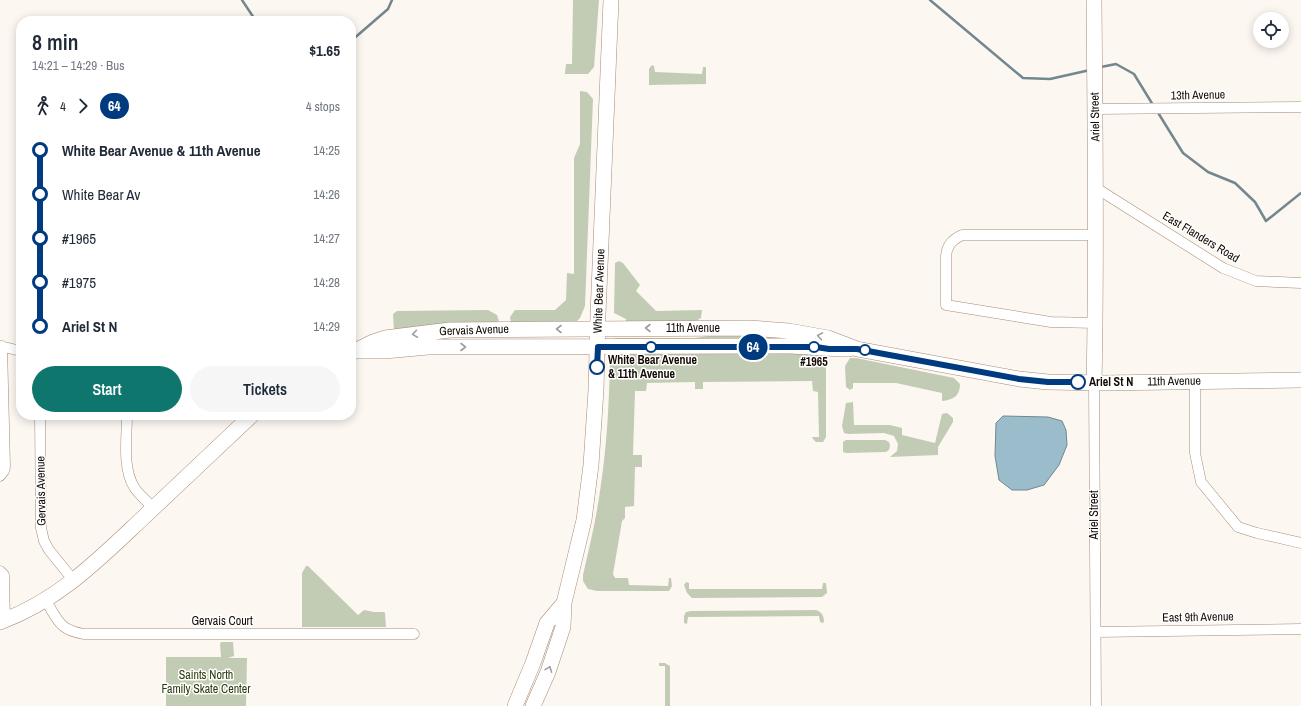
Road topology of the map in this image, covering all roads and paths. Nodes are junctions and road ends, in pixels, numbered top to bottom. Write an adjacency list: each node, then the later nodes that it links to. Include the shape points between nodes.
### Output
1 (611, 0): 9 (street, White Bear Avenue)
2 (1094, 0): 4 (street, Ariel Street)
3 (1301, 107): 4 (street, 13th Avenue)
4 (1095, 109): 5 (street, Ariel Street)
5 (1096, 188): 6 (street, Ariel Street); 7 (street, East Flanders Road, via 1223,268 1256,280)
6 (1096, 234): 8 (street, Ariel Street); 8 (street, via 962,235 950,243 946,256 946,305 1051,322)
7 (1301, 283)
8 (1096, 323): 18 (street, Ariel Street)
9 (598, 328): 11 (street, White Bear Avenue); 12 (street, 11th Avenue, one-way to 9, via 828,338 789,331); 14 (street, Gervais Avenue, one-way to 14, via 466,329 425,332 385,338)
10 (1, 346): 13 (street); 22 (street, via 5,467)
11 (598, 347): 12 (street, 11th Avenue, via 791,346); 15 (street, Gervais Avenue, one-way to 11, via 428,347); 28 (street, White Bear Avenue, via 594,439 588,494)
12 (857, 349): 18 (street, 11th Avenue, via 1019,379)
13 (16, 350)
14 (356, 350)
15 (356, 352)
16 (1195, 380): 17 (street, 11th Avenue); 18 (street, 11th Avenue); 24 (street, via 1195,453 1201,482 1238,527)
17 (1301, 380)
18 (1094, 383): 31 (street, Ariel Street)
19 (40, 420): 26 (street, Gervais Avenue, via 41,528 49,550)
20 (127, 420): 23 (street, via 129,475 134,487)
21 (247, 420): 23 (street)
22 (0, 476)
23 (153, 508): 26 (street)
24 (1301, 543)
25 (0, 571): 29 (street, via 4,575)
26 (74, 581): 27 (street)
27 (46, 600): 29 (street, via 21,615); 32 (street, Gervais Court, via 64,628 84,634)
28 (564, 603): 33 (street, via 547,623); 34 (street, White Bear Avenue, one-way to 28, via 563,627)
29 (3, 621)
30 (1301, 630): 31 (street, East 9th Avenue)
31 (1096, 632): 35 (street, Ariel Street)
32 (414, 634)
33 (515, 706)
34 (533, 706)
35 (1096, 706)

